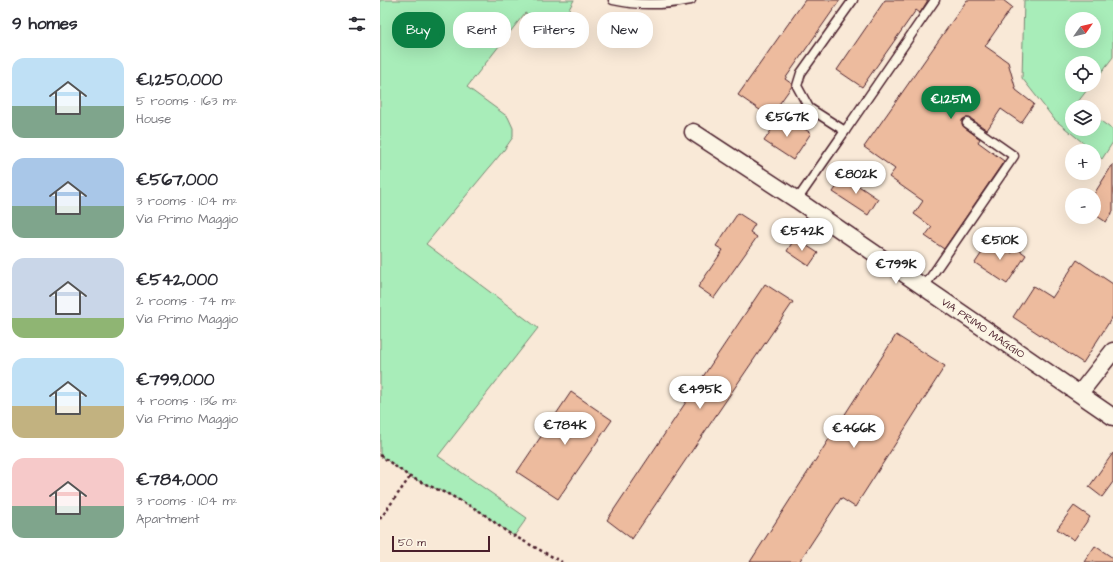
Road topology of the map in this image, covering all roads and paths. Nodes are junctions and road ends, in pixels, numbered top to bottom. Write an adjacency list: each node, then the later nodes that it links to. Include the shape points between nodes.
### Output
1 (613, 0): 2 (lane, via 656,5)
2 (691, 0)
3 (853, 0): 6 (lane, via 801,73 797,86 809,108)
4 (934, 0): 6 (lane)
5 (967, 124): 9 (lane, via 1014,156)
6 (845, 131): 8 (lane)
7 (694, 132): 8 (street, VIA PRIMO MAGGIO)
8 (797, 200): 9 (street, VIA PRIMO MAGGIO)
9 (924, 287): 11 (street, VIA PRIMO MAGGIO)
10 (1113, 351): 11 (street)
11 (1080, 393): 12 (street, VIA PRIMO MAGGIO)
12 (1113, 417)
13 (380, 455): 14 (path)
14 (410, 477): 15 (path); 16 (path, via 481,512 507,532)
15 (380, 519)
16 (562, 562)

